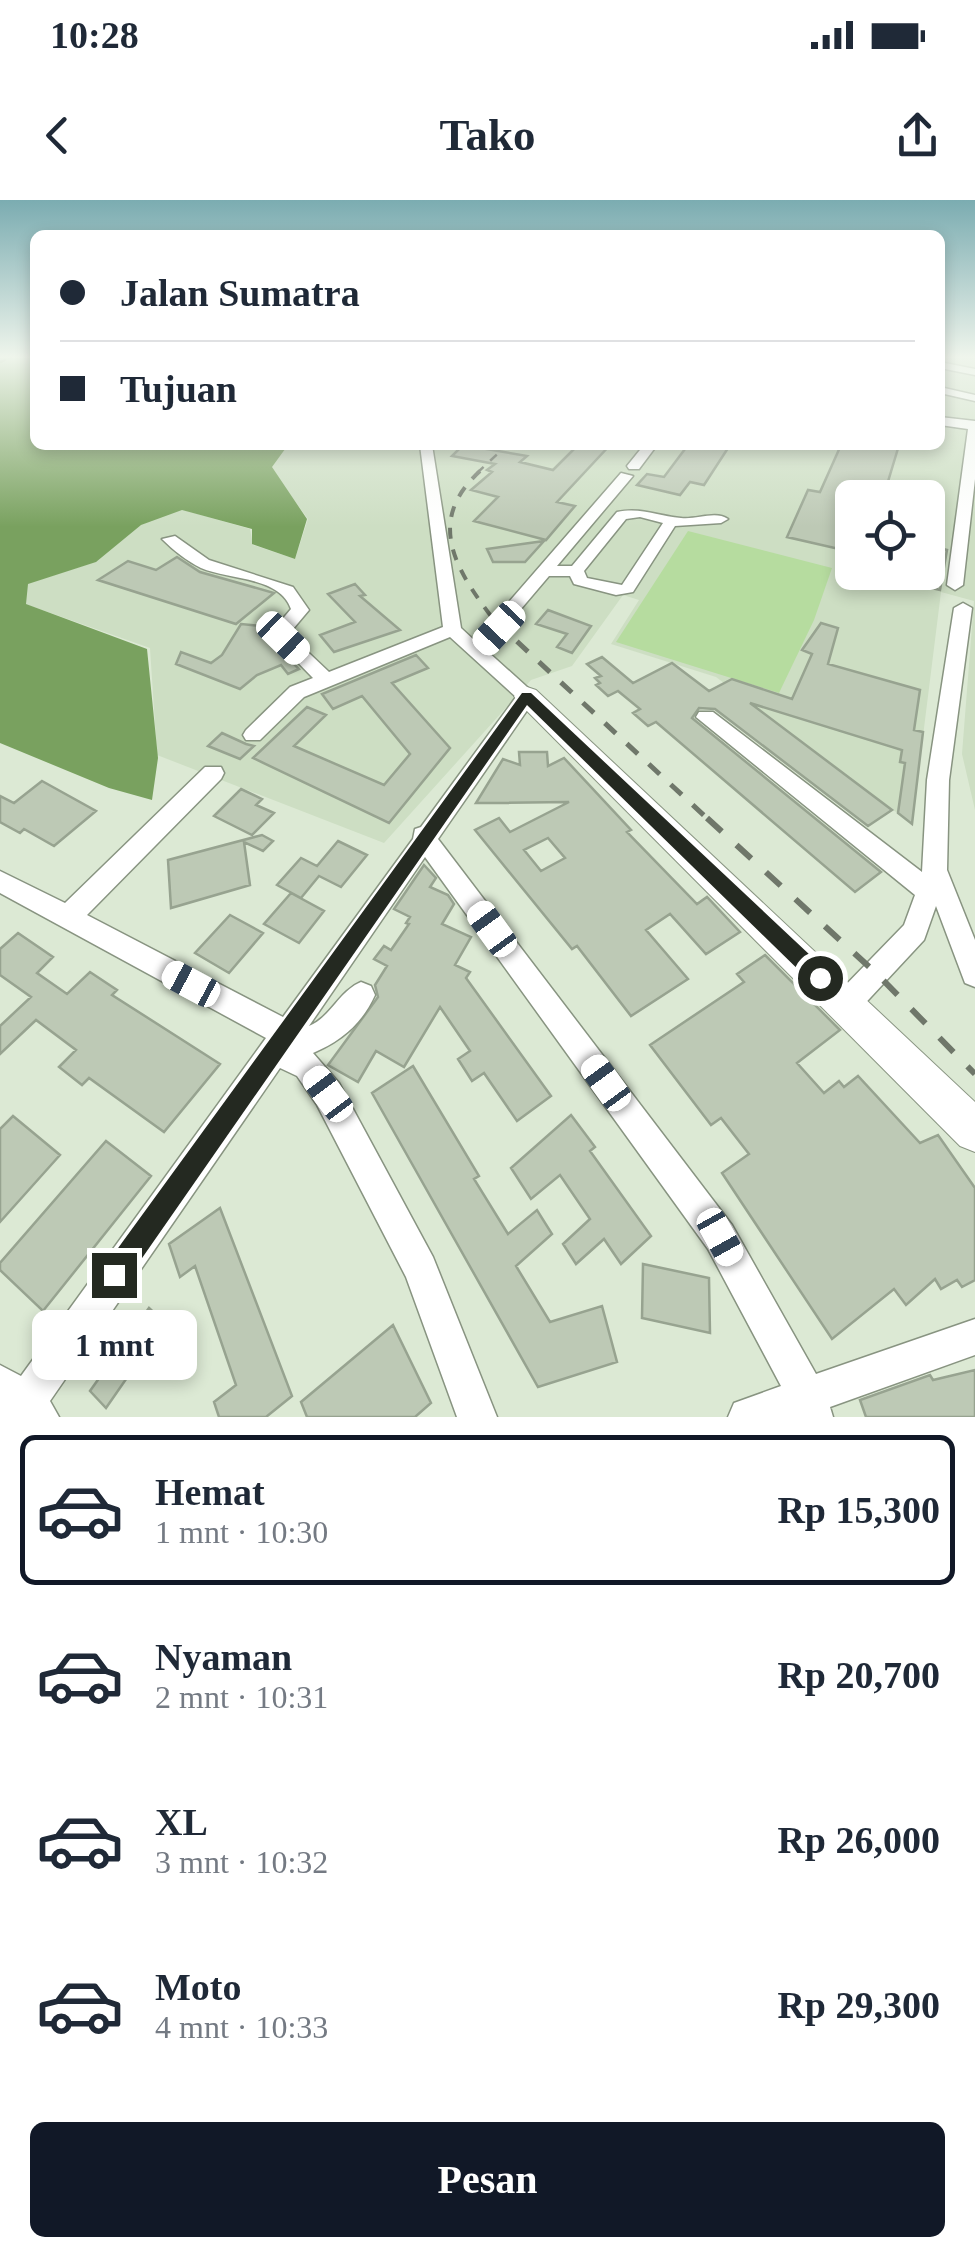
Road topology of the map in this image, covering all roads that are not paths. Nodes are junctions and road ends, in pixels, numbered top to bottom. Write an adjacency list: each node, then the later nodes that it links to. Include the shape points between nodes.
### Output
1 (975, 416): 2 (street)
2 (945, 418)
3 (945, 419): 4 (street)
4 (975, 426): 14 (street)
5 (427, 450): 16 (street)
6 (647, 450): 7 (street)
7 (598, 509): 8 (street); 12 (street)
8 (622, 515): 10 (street); 13 (street)
9 (722, 518): 10 (street)
10 (671, 521): 13 (street, via 627,589 580,580)
11 (170, 539): 18 (street, via 204,563 294,594 300,610 283,638)
12 (546, 571): 13 (street); 17 (street)
13 (576, 571)
14 (956, 584)
15 (963, 608): 25 (street)
16 (452, 630): 17 (street); 18 (street)
17 (478, 650): 19 (street)
18 (326, 680): 21 (street, via 296,692)
19 (526, 696): 23 (street); 29 (highway)
20 (706, 717): 25 (street)
21 (252, 735)
22 (213, 772): 26 (street)
23 (424, 836): 30 (street); 34 (street, via 720,1237)
24 (0, 881): 26 (street)
25 (931, 881): 27 (street); 29 (street, via 915,932)
26 (68, 918): 30 (street)
27 (975, 974)
28 (361, 995): 30 (street, via 322,1038)
29 (847, 1003): 31 (highway)
30 (279, 1042): 33 (street); 35 (street, via 328,1094 421,1269)
31 (975, 1130)
32 (975, 1336): 34 (street)
33 (19, 1406)
34 (810, 1406): 36 (street)
35 (476, 1417)
36 (748, 1417)

